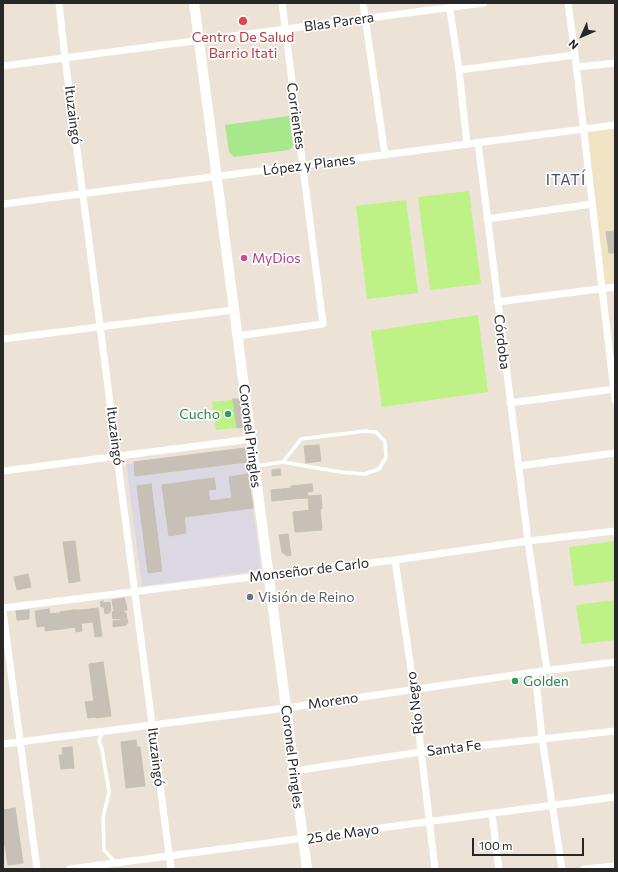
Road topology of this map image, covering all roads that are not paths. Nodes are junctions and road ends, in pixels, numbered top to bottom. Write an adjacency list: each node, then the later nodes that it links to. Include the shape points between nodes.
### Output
1 (59, 3): 12 (street, Ituzaingó)
2 (194, 3): 10 (main road, Coronel Pringles)
3 (282, 3): 9 (street, Corrientes)
4 (363, 3): 8 (street)
5 (484, 3): 7 (street, Blas Parera)
6 (568, 3): 11 (street)
7 (450, 6): 8 (street, Blas Parera); 16 (street)
8 (364, 18): 9 (street, Blas Parera); 21 (street)
9 (285, 29): 10 (street, Blas Parera); 22 (street, Corrientes)
10 (198, 40): 12 (street, Blas Parera); 23 (main road, Coronel Pringles)
11 (575, 55): 15 (street); 16 (street)
12 (65, 58): 14 (street, Blas Parera); 24 (street, Ituzaingó)
13 (615, 63): 15 (street)
14 (3, 66)
15 (577, 67): 18 (street)
16 (459, 70): 20 (street)
17 (615, 125): 18 (street, López y Planes)
18 (583, 129): 19 (street, López y Planes); 26 (street)
19 (478, 142): 20 (street, López y Planes); 27 (street, Córdoba)
20 (467, 144): 21 (street, López y Planes)
21 (385, 155): 22 (street, López y Planes)
22 (303, 165): 23 (street, López y Planes); 33 (street, Corrientes, via 323,324)
23 (216, 177): 24 (street, López y Planes); 31 (main road, Coronel Pringles)
24 (83, 194): 25 (street, López y Planes); 32 (street, Ituzaingó)
25 (3, 204)
26 (592, 204): 27 (street); 29 (street)
27 (487, 220): 30 (street, Córdoba)
28 (615, 287): 29 (street)
29 (602, 289): 30 (street); 35 (street)
30 (497, 302): 37 (street, Córdoba)
31 (234, 310): 32 (street); 33 (main road, Coronel Pringles)
32 (100, 326): 34 (street); 40 (street, Ituzaingó)
33 (237, 336): 38 (main road, Coronel Pringles)
34 (3, 339)
35 (614, 389): 36 (street); 37 (street)
36 (615, 400)
37 (510, 403): 43 (street, Córdoba)
38 (251, 439): 40 (street); 42 (main road, Coronel Pringles)
39 (615, 453): 43 (street)
40 (117, 456): 44 (street); 49 (street, Ituzaingó)
41 (283, 462): 41 (lane, via 365,474 379,470 386,457 385,442 376,432 365,431 301,439); 42 (lane)
42 (254, 466): 48 (main road, Coronel Pringles)
43 (518, 466): 46 (street, Córdoba)
44 (3, 471)
45 (615, 531): 46 (street, Monseñor de Carlo)
46 (528, 541): 47 (street, Monseñor de Carlo); 52 (street, Córdoba)
47 (394, 560): 48 (street, Monseñor de Carlo); 54 (street, Río Negro)
48 (268, 575): 49 (street, Monseñor de Carlo); 55 (main road, Coronel Pringles)
49 (135, 592): 50 (street, Monseñor de Carlo); 56 (street, Ituzaingó)
50 (3, 610): 60 (street)
51 (615, 662): 52 (street, Moreno)
52 (546, 670): 53 (street, Moreno)
53 (535, 672): 54 (street, Moreno); 59 (street)
54 (414, 690): 55 (street, Moreno); 62 (street, Río Negro)
55 (286, 708): 56 (street, Moreno); 63 (main road, Coronel Pringles)
56 (152, 725): 57 (street, Moreno); 69 (street, Ituzaingó)
57 (103, 731): 60 (street, Moreno); 70 (lane, via 100,741 109,792 103,818 104,850)
58 (615, 731): 59 (street, Santa Fe)
59 (542, 738): 62 (street, Santa Fe); 65 (street)
60 (20, 742): 61 (street, Moreno); 72 (street)
61 (3, 744)
62 (421, 752): 63 (street, Santa Fe); 67 (street, Río Negro)
63 (294, 771): 68 (main road, Coronel Pringles)
64 (615, 797): 65 (street, 25 de Mayo)
65 (552, 805): 66 (street, 25 de Mayo); 78 (street)
66 (492, 814): 67 (street, 25 de Mayo); 77 (street)
67 (430, 822): 68 (street, 25 de Mayo); 76 (street, Río Negro)
68 (303, 839): 69 (street, 25 de Mayo); 75 (main road, Coronel Pringles)
69 (169, 856): 70 (street, 25 de Mayo); 74 (street, Ituzaingó)
70 (116, 863): 73 (street, 25 de Mayo)
71 (615, 866): 79 (street)
72 (37, 869)
73 (70, 869)
74 (171, 869)
75 (307, 869)
76 (435, 869)
77 (499, 869)
78 (562, 869)
79 (584, 869)

